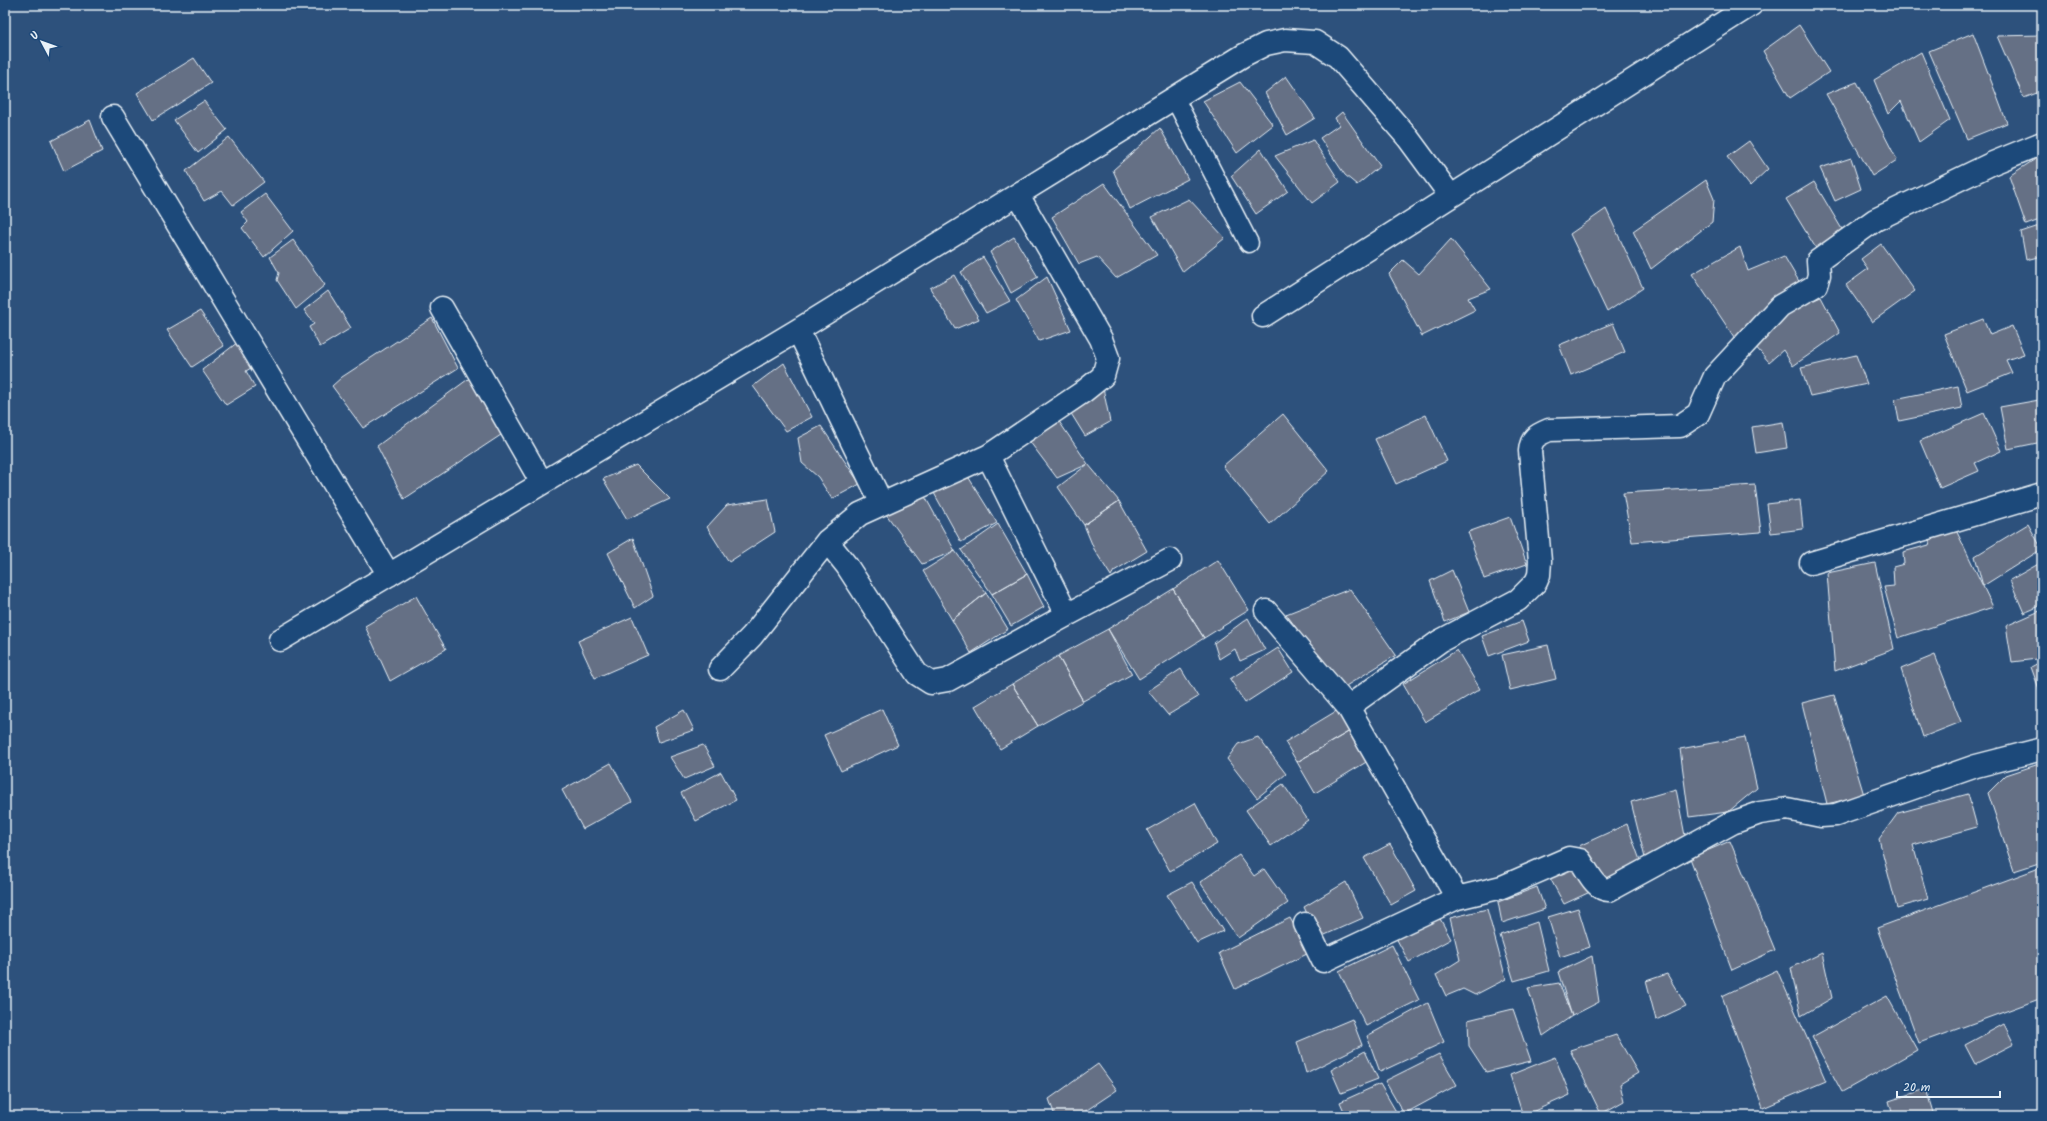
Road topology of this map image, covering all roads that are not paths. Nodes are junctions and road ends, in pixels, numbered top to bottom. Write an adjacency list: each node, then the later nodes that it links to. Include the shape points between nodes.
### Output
1 (1751, 5): 6 (street)
2 (1175, 99): 5 (street); 6 (street, via 1266,44 1285,40 1315,42 1338,57 1378,101); 7 (lane)
3 (113, 117): 18 (street)
4 (2042, 143): 23 (street, via 1993,162 1875,220 1818,261 1819,275 1816,284 1780,306 1715,376 1698,414 1680,426 1548,430 1535,436 1530,444 1530,451 1540,561 1536,582 1518,600 1440,641)
5 (1018, 195): 10 (street); 11 (street, via 1101,339 1108,358 1103,376)
6 (1450, 195): 9 (street)
7 (1249, 243)
8 (442, 308): 12 (street)
9 (1263, 316)
10 (798, 330): 12 (street); 14 (street)
11 (988, 456): 14 (street); 20 (street)
12 (542, 484): 18 (street)
13 (2042, 494): 17 (street)
14 (882, 504): 15 (street, via 860,514)
15 (827, 541): 20 (street, via 847,566 918,674 931,683 948,680); 22 (street, via 752,636)
16 (1170, 560): 20 (street)
17 (1810, 563)
18 (389, 575): 21 (street)
19 (1266, 611): 23 (street)
20 (1067, 615)
21 (280, 640)
22 (720, 669)
23 (1348, 707): 25 (street)
24 (2042, 749): 25 (street, via 1976,766 1836,815 1821,816 1788,809 1760,812 1732,823 1609,890 1598,887 1580,860 1569,858 1502,887)
25 (1457, 898): 26 (street, via 1323,961)
26 (1305, 924)

